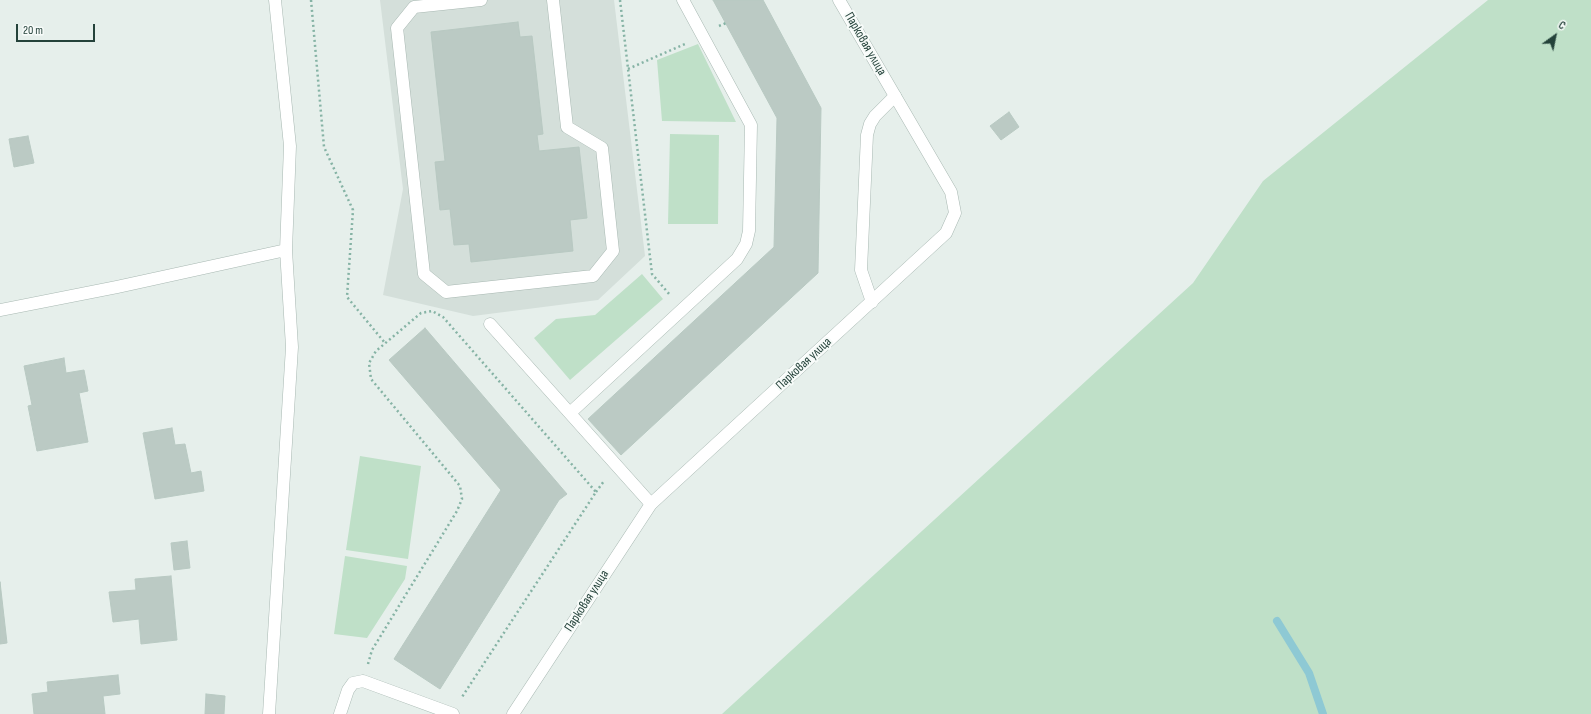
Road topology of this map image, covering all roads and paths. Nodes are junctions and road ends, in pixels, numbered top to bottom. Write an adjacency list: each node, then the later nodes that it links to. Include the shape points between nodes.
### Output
1 (275, 0): 12 (street, via 290,146)
2 (311, 0): 17 (path, via 324,147 353,210 347,297)
3 (481, 0): 4 (street, via 414,7 397,28 424,274 446,292 593,276 613,251 602,148 567,127)
4 (553, 0)
5 (620, 0): 10 (path)
6 (683, 0): 9 (street)
7 (839, 0): 11 (street, Парковая улица)
8 (726, 23): 9 (path)
9 (702, 36): 10 (path); 14 (street, via 751,125 749,231 746,244 737,259)
10 (628, 69): 14 (path, via 652,274)
11 (895, 96): 13 (street, via 875,116 867,135 861,270); 13 (street, Парковая улица, via 951,192 955,213 946,233)
12 (286, 250): 15 (street, via 117,288); 21 (street, via 292,347)
13 (872, 302): 19 (street, Парковая улица)
14 (683, 309): 18 (street)
15 (0, 310)
16 (490, 324): 18 (street)
17 (385, 343): 20 (path, via 369,363 372,379 460,486 462,499 372,650); 23 (path, via 421,313 432,310 443,317 596,492)
18 (570, 413): 19 (street)
19 (651, 504): 24 (street, Парковая улица)
20 (363, 682): 22 (street, via 353,683); 23 (street)
21 (269, 714)
22 (340, 714)
23 (452, 714)
24 (513, 714)

